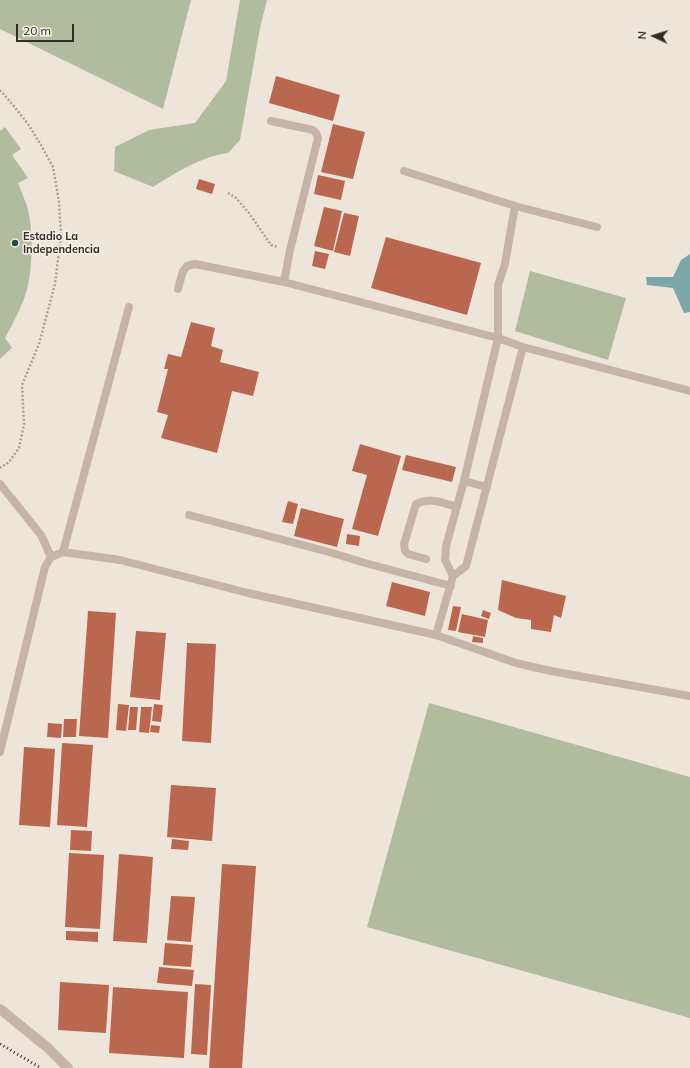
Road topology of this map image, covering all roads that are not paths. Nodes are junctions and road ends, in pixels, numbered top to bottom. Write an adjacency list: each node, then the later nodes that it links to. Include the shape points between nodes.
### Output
1 (271, 121): 5 (lane, via 313,130 318,138)
2 (404, 171): 3 (lane)
3 (515, 206): 4 (lane); 8 (lane, via 505,264 498,285)
4 (597, 227)
5 (284, 282): 6 (lane, via 195,264 187,266 183,271); 8 (lane)
6 (178, 289)
7 (129, 307): 16 (lane)
8 (498, 338): 9 (lane); 11 (lane)
9 (524, 347): 10 (lane); 13 (lane)
10 (690, 391)
11 (464, 481): 13 (lane); 14 (lane)
12 (0, 484): 17 (lane, via 42,536)
13 (487, 487): 19 (lane, via 466,566)
14 (457, 507): 18 (lane, via 433,500 416,504 404,544 405,551); 19 (lane, via 446,546 445,560)
15 (189, 515): 20 (lane)
16 (63, 552): 17 (lane); 21 (lane, via 120,560 248,593)
17 (51, 557): 23 (lane, via 45,567)
18 (426, 560)
19 (453, 576): 20 (lane)
20 (451, 586): 21 (lane)
21 (436, 635): 22 (lane, via 516,663)
22 (690, 696)
23 (0, 752)
24 (0, 1009): 25 (street)
25 (68, 1068)

